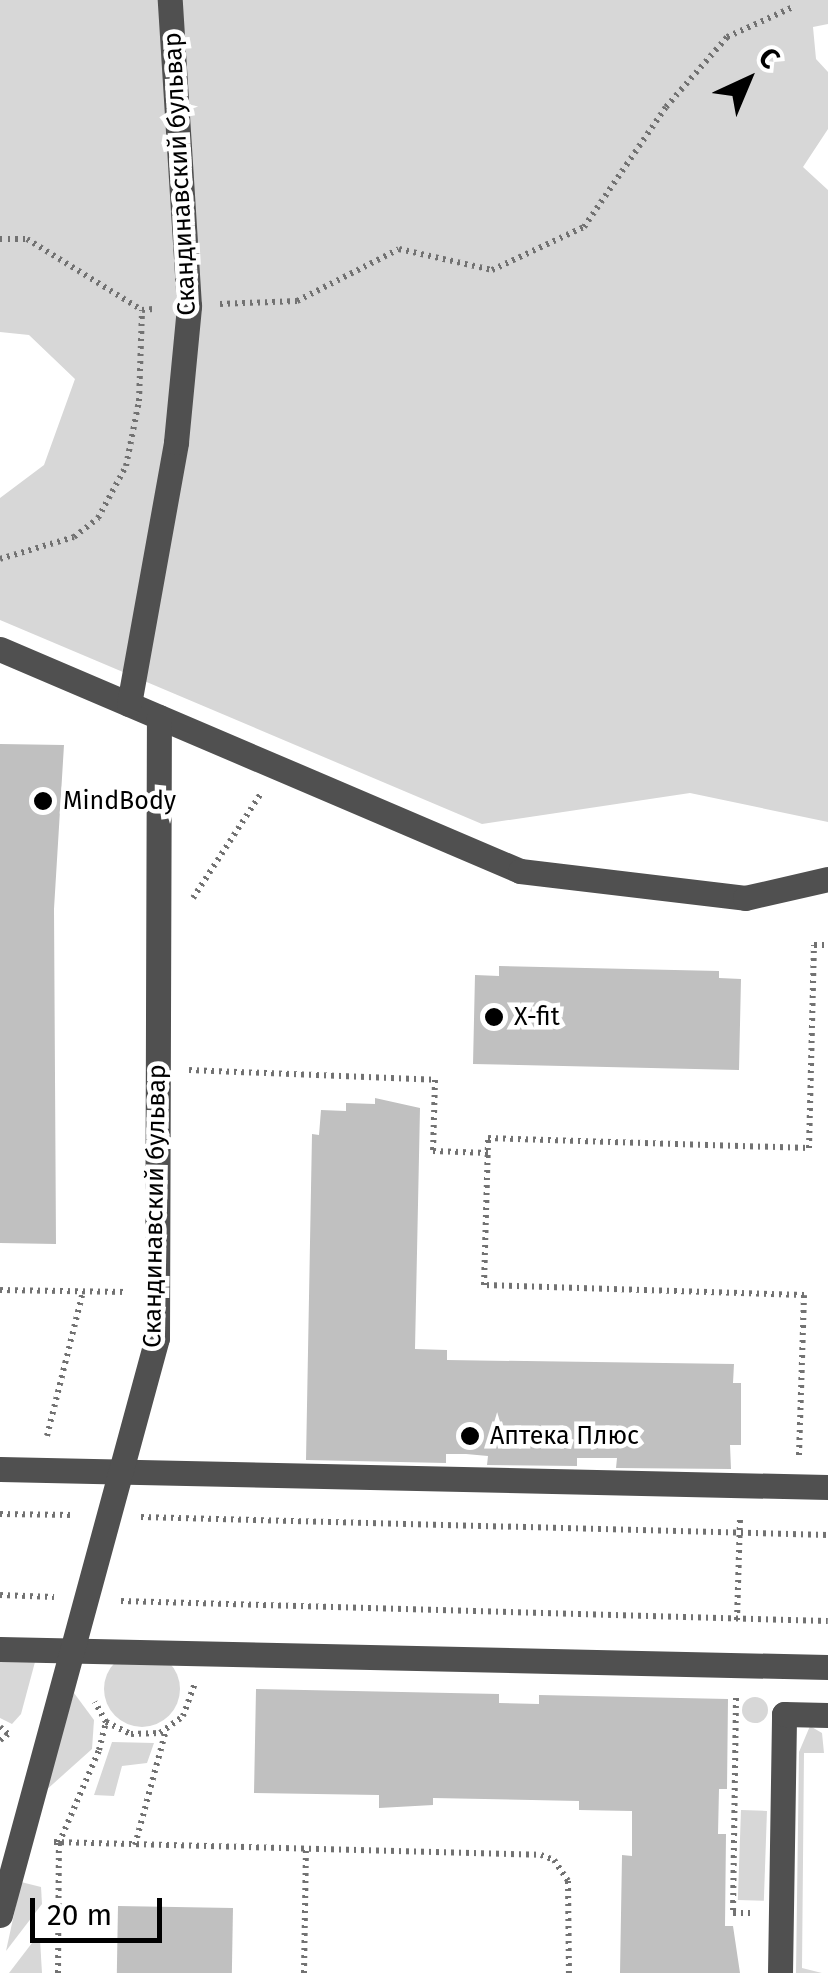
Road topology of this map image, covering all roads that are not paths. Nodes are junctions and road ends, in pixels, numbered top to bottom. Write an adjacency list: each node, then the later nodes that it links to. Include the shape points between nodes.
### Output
1 (170, 0): 3 (street, Скандинавский бульвар, via 190,306 176,442)
2 (0, 649): 3 (street)
3 (130, 704): 4 (street)
4 (158, 717): 5 (street, via 520,872 730,898); 7 (street, Скандинавский бульвар, via 157,1338)
5 (828, 880)
6 (0, 1469): 7 (street)
7 (122, 1472): 8 (street); 10 (street, Скандинавский бульвар)
8 (828, 1487)
9 (0, 1649): 10 (street)
10 (74, 1650): 11 (street); 13 (street, Скандинавский бульвар)
11 (828, 1667)
12 (828, 1715): 14 (street, via 784,1714)
13 (0, 1915)
14 (780, 1973)

